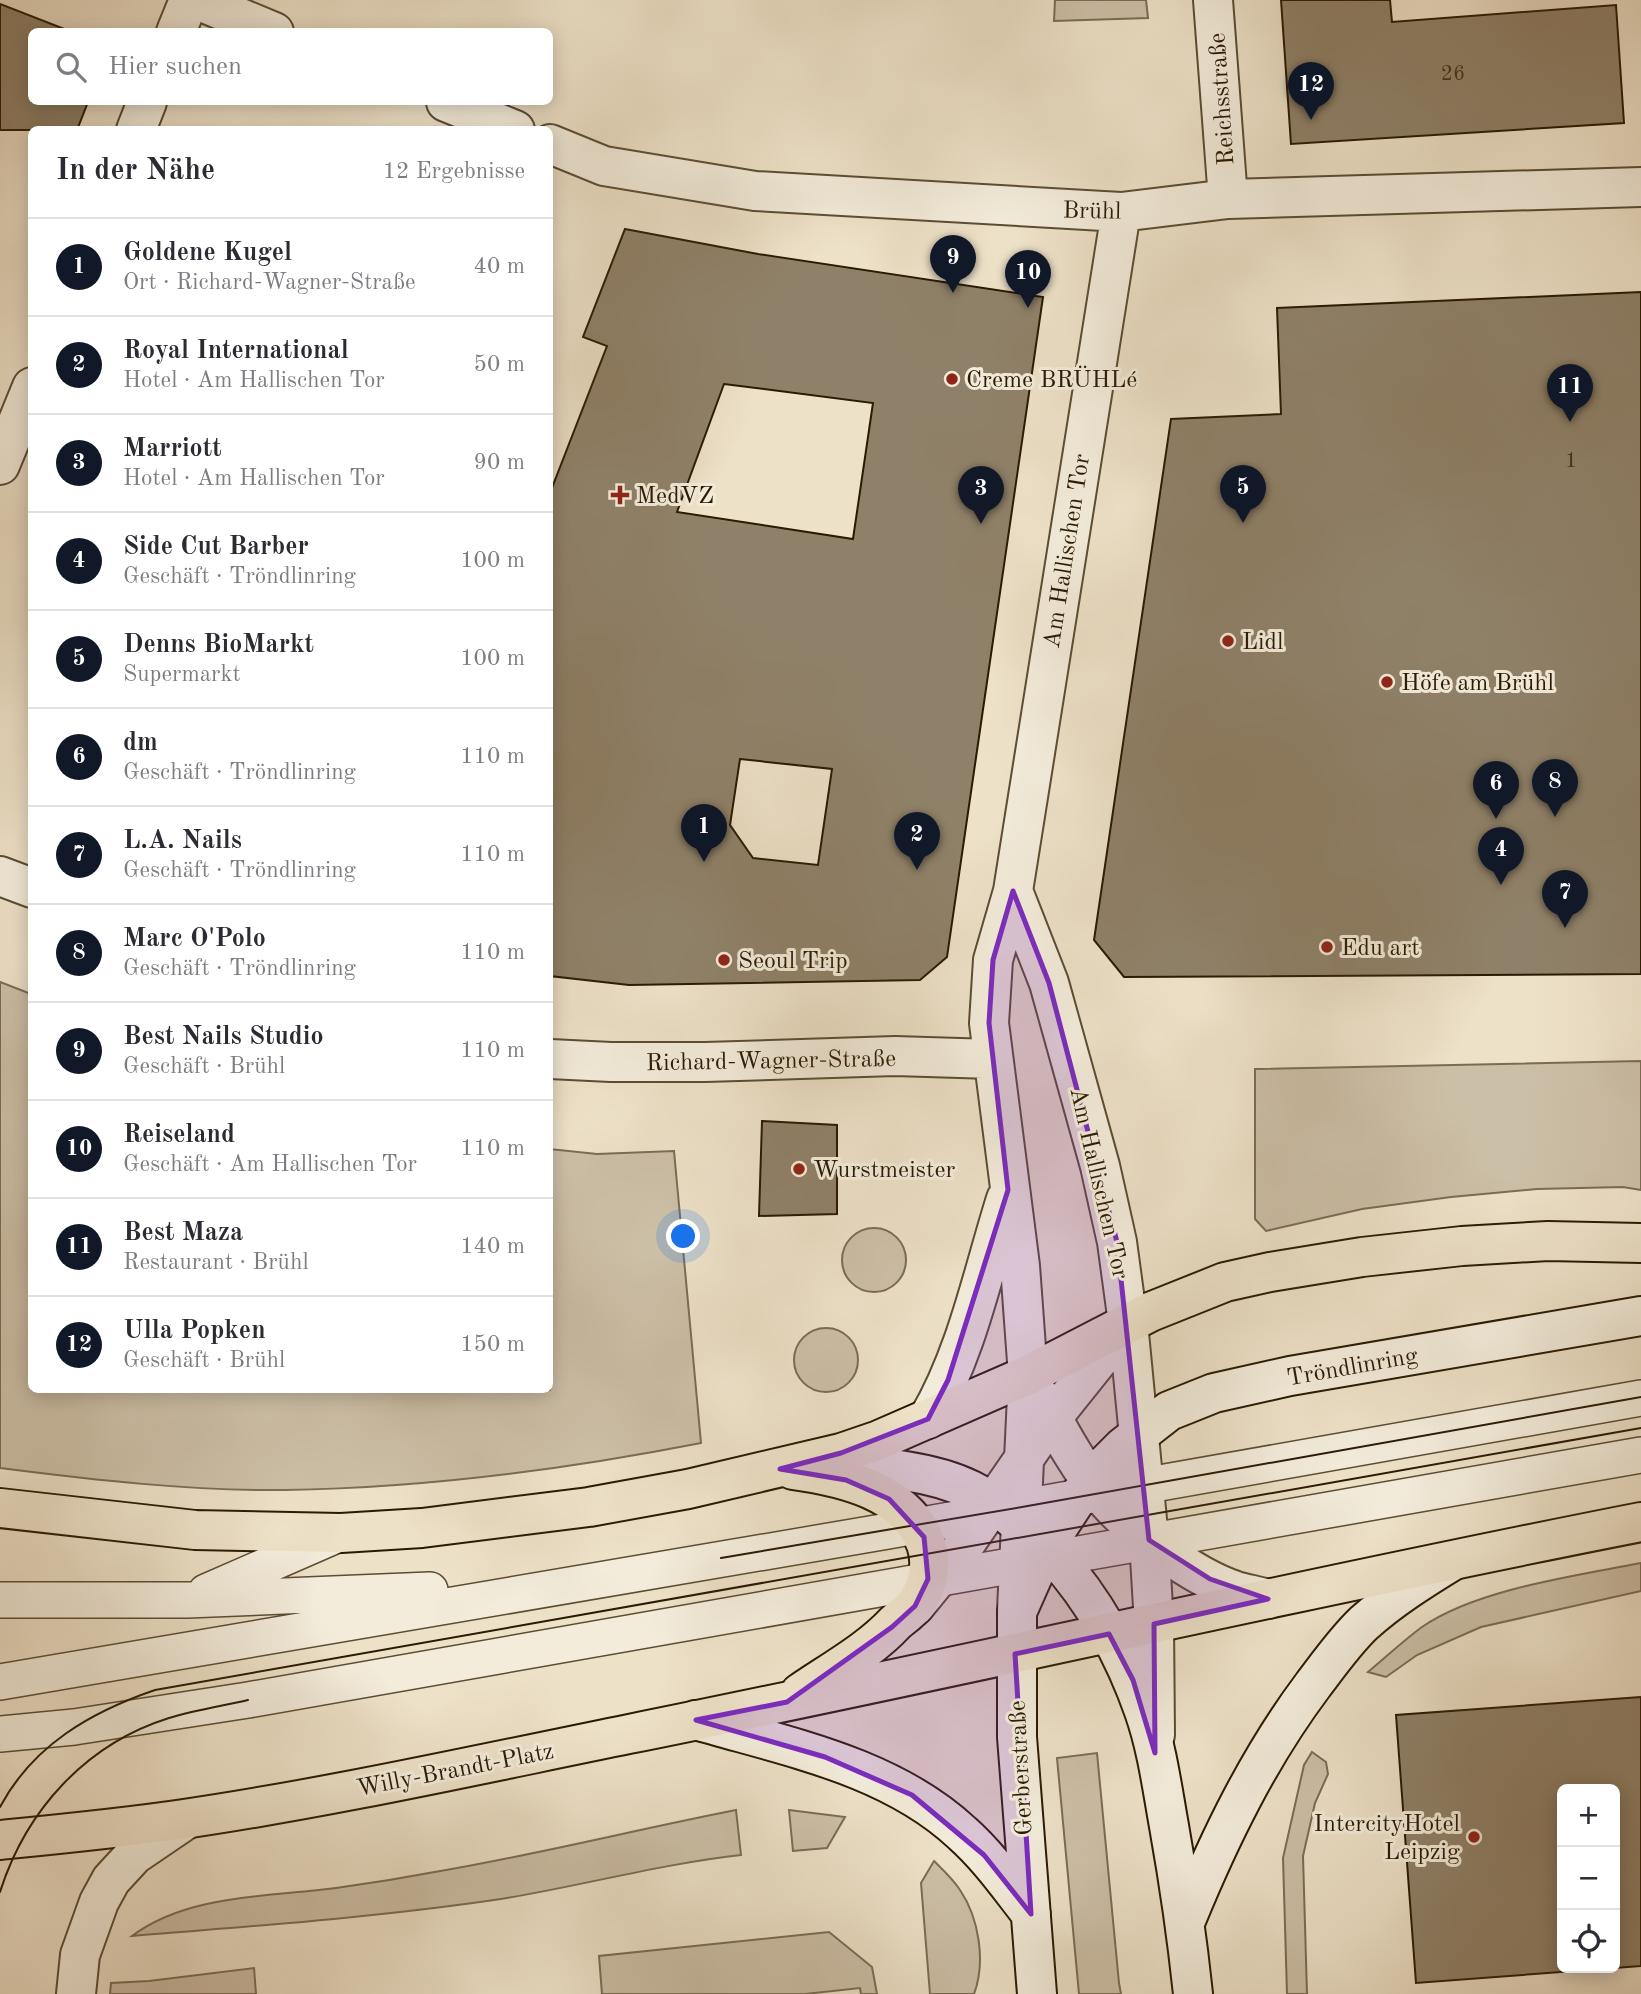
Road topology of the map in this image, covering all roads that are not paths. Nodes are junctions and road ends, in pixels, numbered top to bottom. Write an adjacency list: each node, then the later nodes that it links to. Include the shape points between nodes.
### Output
1 (189, 0): 4 (street)
2 (197, 0): 5 (street)
3 (1213, 0): 12 (street, Reichsstraße)
4 (178, 28)
5 (264, 28)
6 (147, 105): 8 (street)
7 (453, 105): 9 (street)
8 (138, 126)
9 (505, 126)
10 (553, 145): 13 (street, Brühl, via 604,166 755,191)
11 (1641, 187): 12 (street, Brühl)
12 (1228, 199): 13 (street, Brühl)
13 (1121, 212): 18 (street, Am Hallischen Tor)
14 (28, 397): 15 (street)
15 (0, 464)
16 (0, 876): 17 (street)
17 (28, 886)
18 (1013, 891): 20 (street, Am Hallischen Tor, via 993,960); 24 (street, Am Hallischen Tor, via 1049,984 1100,1166)
19 (553, 1059): 20 (street, Richard-Wagner-Straße)
20 (992, 1059): 21 (street, Am Hallischen Tor)
21 (1008, 1190): 25 (street, Am Hallischen Tor); 28 (street, Am Hallischen Tor, via 957,1355)
22 (1641, 1243): 24 (main road, via 1548,1241 1362,1257 1225,1282)
23 (1641, 1316): 29 (street, Tröndlinring, via 1242,1386 1188,1402)
24 (1128, 1323): 25 (main road); 27 (street); 29 (street, Am Hallischen Tor)
25 (1044, 1367): 27 (street); 28 (main road); 30 (street, Am Hallischen Tor)
26 (1641, 1398): 34 (lane)
27 (1052, 1418): 30 (street); 35 (street)
28 (928, 1419): 32 (main road); 33 (lane)
29 (1139, 1434): 34 (street, Am Hallischen Tor); 35 (street, Tröndlinring, via 1123,1447)
30 (1025, 1455): 39 (street)
31 (1641, 1455): 42 (lane)
32 (793, 1466): 33 (main road, via 846,1480); 40 (main road, via 589,1507)
33 (896, 1485): 38 (main road); 39 (street, via 947,1480 971,1490); 41 (lane, via 870,1523)
34 (1144, 1485): 35 (lane); 42 (street, Am Hallischen Tor)
35 (1090, 1491): 39 (street, Tröndlinring); 42 (street)
36 (0, 1508): 40 (main road, via 195,1530)
37 (1641, 1522): 44 (main road)
38 (917, 1524): 39 (lane); 41 (lane); 45 (main road, via 929,1553)
39 (1021, 1532): 42 (lane); 45 (street); 45 (lane); 50 (street, via 1077,1585); 51 (street, Gerberstraße)
40 (341, 1533): 48 (lane)
41 (848, 1538): 43 (lane)
42 (1149, 1540): 46 (street, via 1219,1583); 49 (street, Am Hallischen Tor)
43 (726, 1559): 48 (lane, via 508,1586); 52 (lane)
44 (1453, 1560): 46 (main road); 62 (street, via 1363,1625 1290,1715 1236,1807)
45 (928, 1587): 53 (main road, via 871,1644); 54 (lane)
46 (1268, 1599): 49 (main road, Willy-Brandt-Platz)
47 (0, 1600): 48 (lane)
48 (187, 1600)
49 (1154, 1624): 50 (main road, Willy-Brandt-Platz); 58 (street)
50 (1109, 1634): 51 (main road, Willy-Brandt-Platz); 58 (street, via 1133,1680)
51 (1015, 1654): 53 (main road, Willy-Brandt-Platz); 61 (street, Gerberstraße)
52 (0, 1682)
53 (787, 1702): 56 (main road, Willy-Brandt-Platz)
54 (205, 1707): 55 (lane, via 58,1721); 57 (lane)
55 (0, 1718)
56 (696, 1720): 59 (main road, Willy-Brandt-Platz); 61 (street, via 825,1757 912,1795 985,1855)
57 (0, 1734)
58 (1155, 1753): 62 (street)
59 (187, 1819): 60 (main road, Willy-Brandt-Platz); 63 (street, via 134,1855 111,1880 80,1955)
60 (0, 1840)
61 (1031, 1914): 64 (street, Gerberstraße)
62 (1186, 1920): 65 (street)
63 (76, 1994)
64 (1037, 1994)
65 (1193, 1994)

